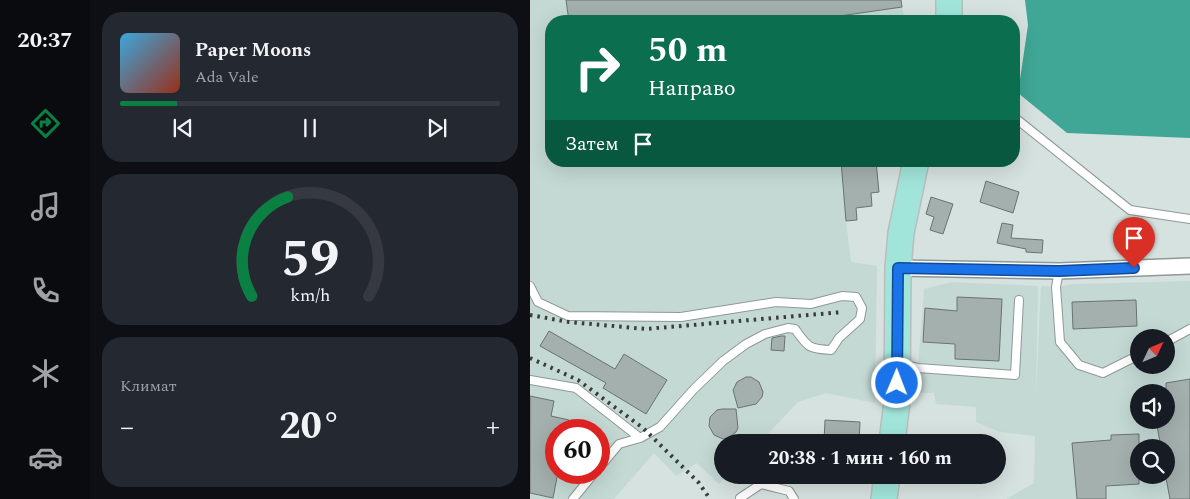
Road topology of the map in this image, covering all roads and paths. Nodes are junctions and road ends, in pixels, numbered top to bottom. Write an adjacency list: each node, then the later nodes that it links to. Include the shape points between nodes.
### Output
1 (949, 0): 2 (main road)
2 (949, 15)
3 (1020, 122): 5 (lane, via 1130,210)
4 (915, 167): 7 (main road, via 900,233)
5 (1190, 219)
6 (1190, 266): 8 (street)
7 (898, 268): 8 (street); 14 (main road)
8 (1059, 271): 13 (lane, via 1056,286 1060,342 1079,364 1103,373)
9 (530, 286): 17 (lane, via 538,302 568,316 681,318 776,302 811,304 842,296 856,297 862,308 860,319 831,350 808,346 795,329 765,334 723,361 660,427)
10 (1019, 300): 14 (lane, via 1015,375 918,368)
11 (1188, 334): 12 (lane)
12 (1175, 339)
13 (1130, 360)
14 (898, 363): 16 (main road)
15 (530, 380): 17 (lane, via 576,388)
16 (893, 434)
17 (640, 438): 18 (lane, via 619,444)
18 (610, 455)
19 (585, 484): 22 (lane)
20 (886, 484): 24 (main road)
21 (740, 498): 23 (lane, via 761,484 789,491)
22 (573, 499)
23 (794, 499)
24 (884, 499)

